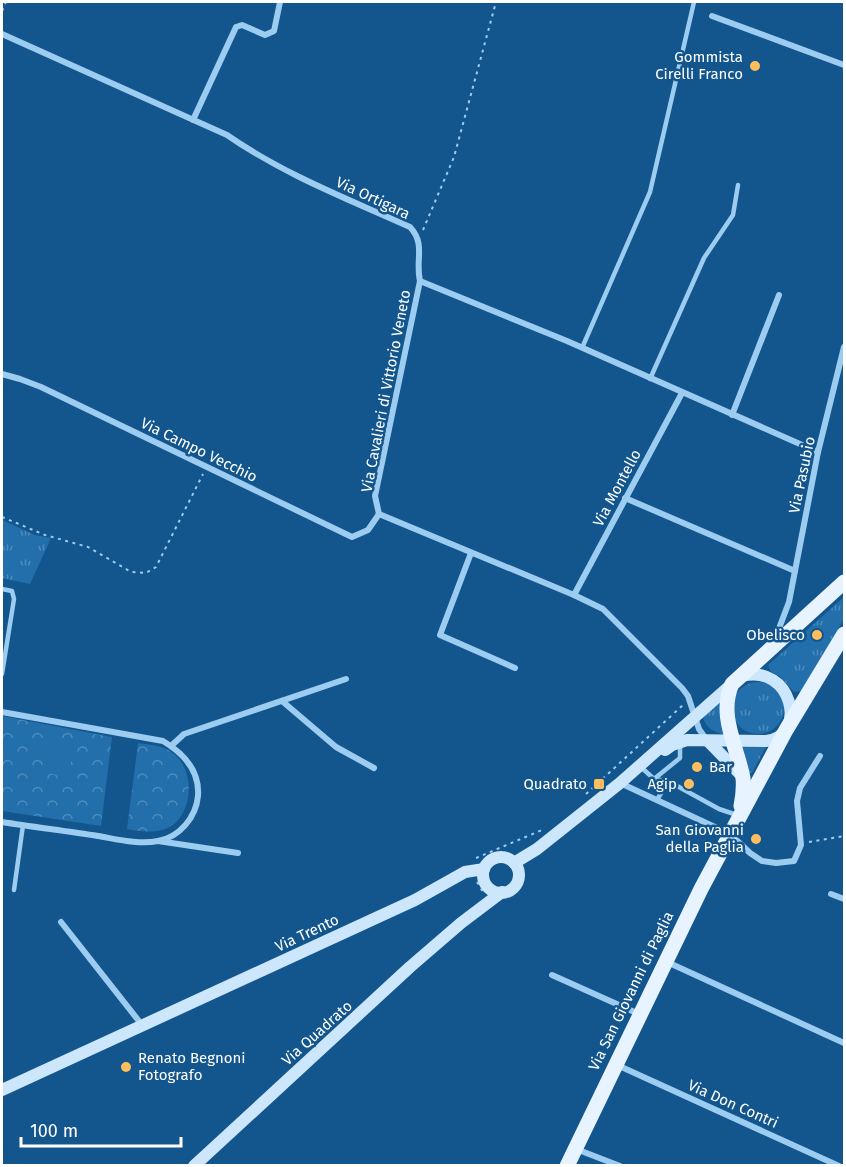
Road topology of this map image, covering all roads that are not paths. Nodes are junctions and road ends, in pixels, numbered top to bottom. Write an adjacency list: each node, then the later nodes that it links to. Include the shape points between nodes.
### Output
1 (280, 2): 6 (street, via 274,31 265,35 242,25 236,27)
2 (694, 2): 11 (lane, via 650,192)
3 (712, 16): 5 (street)
4 (2, 34): 6 (street, Via Ortigara)
5 (844, 65)
6 (193, 120): 8 (street, Via Ortigara, via 305,180 410,227 420,245)
7 (738, 185): 13 (lane, via 733,215 704,258)
8 (420, 281): 11 (street); 18 (street, Via Cavalieri di Vittorio Veneto, via 375,496)
9 (779, 295): 15 (street)
10 (844, 347): 16 (street, Via Pasubio)
11 (582, 348): 13 (street)
12 (2, 374): 18 (street, Via Campo Vecchio, via 41,387 352,537 368,530)
13 (650, 379): 14 (street)
14 (682, 393): 15 (street); 17 (street, Via Montello)
15 (732, 415): 16 (street)
16 (818, 452): 20 (street, Via Pasubio)
17 (625, 498): 20 (street); 23 (street, Via Montello)
18 (379, 514): 19 (street, Via Cavalieri di Vittorio Veneto)
19 (471, 553): 23 (street, Via Cavalieri di Vittorio Veneto); 26 (street, via 440,635)
20 (795, 571): 24 (street, Via Pasubio)
21 (841, 587): 24 (main road)
22 (2, 589): 27 (lane, via 12,591 14,599)
23 (574, 595): 32 (street, Via Cavalieri di Vittorio Veneto, via 603,609 688,696)
24 (794, 616): 29 (main road, via 772,648)
25 (844, 634): 33 (main road, Via San Giovanni di Paglia)
26 (515, 669)
27 (2, 674)
28 (346, 679): 30 (street)
29 (737, 680): 32 (street); 33 (street, via 751,674 762,675 783,686 790,709); 35 (main road, via 727,697 726,710)
30 (282, 701): 37 (street, via 184,734); 40 (street, via 336,747)
31 (2, 712): 37 (street, via 163,741)
32 (695, 718): 34 (street, Via Cavalieri di Vittorio Veneto); 39 (street)
33 (786, 730): 35 (street, via 773,740); 46 (main road, Via San Giovanni di Paglia)
34 (708, 741): 35 (street); 36 (street); 41 (street)
35 (733, 741): 41 (main road)
36 (680, 742): 39 (street); 42 (lane, via 680,758)
37 (171, 746): 50 (street, via 189,763 197,778 198,796 185,826)
38 (820, 756): 49 (street, via 800,788 797,801 801,845 794,861 762,861)
39 (644, 762): 42 (lane); 44 (street)
40 (374, 768)
41 (742, 776): 46 (main road)
42 (654, 779): 43 (lane)
43 (668, 781): 45 (lane); 46 (lane, via 719,809)
44 (620, 783): 45 (street); 52 (street)
45 (657, 800): 49 (street)
46 (740, 815): 49 (main road, Via San Giovanni di Paglia)
47 (2, 822): 48 (street)
48 (23, 825): 50 (street); 54 (lane)
49 (730, 834): 61 (main road, Via San Giovanni di Paglia)
50 (158, 841): 51 (street)
51 (238, 853)
52 (514, 863): 53 (street, via 498,858); 56 (street, Via Quadrato, via 518,879 512,888)
53 (484, 869): 55 (street); 64 (street, Via Trento, via 465,872 415,900)
54 (14, 890)
55 (486, 891): 56 (street); 60 (street, Via Quadrato)
56 (502, 892): 60 (street, Via Quadrato)
57 (831, 894): 58 (street)
58 (844, 899)
59 (61, 922): 64 (street)
60 (461, 923): 69 (street, Via Quadrato)
61 (666, 962): 63 (main road, Via San Giovanni di Paglia); 65 (street)
62 (552, 975): 63 (street)
63 (640, 1015): 66 (main road, Via San Giovanni di Paglia)
64 (142, 1025): 67 (street, Via Trento)
65 (844, 1043)
66 (616, 1065): 68 (main road, Via San Giovanni di Paglia); 72 (street, Via Don Contri)
67 (2, 1090)
68 (575, 1149): 70 (main road, Via San Giovanni di Paglia); 71 (street)
69 (194, 1166)
70 (567, 1166)
71 (620, 1166)
72 (839, 1166)

